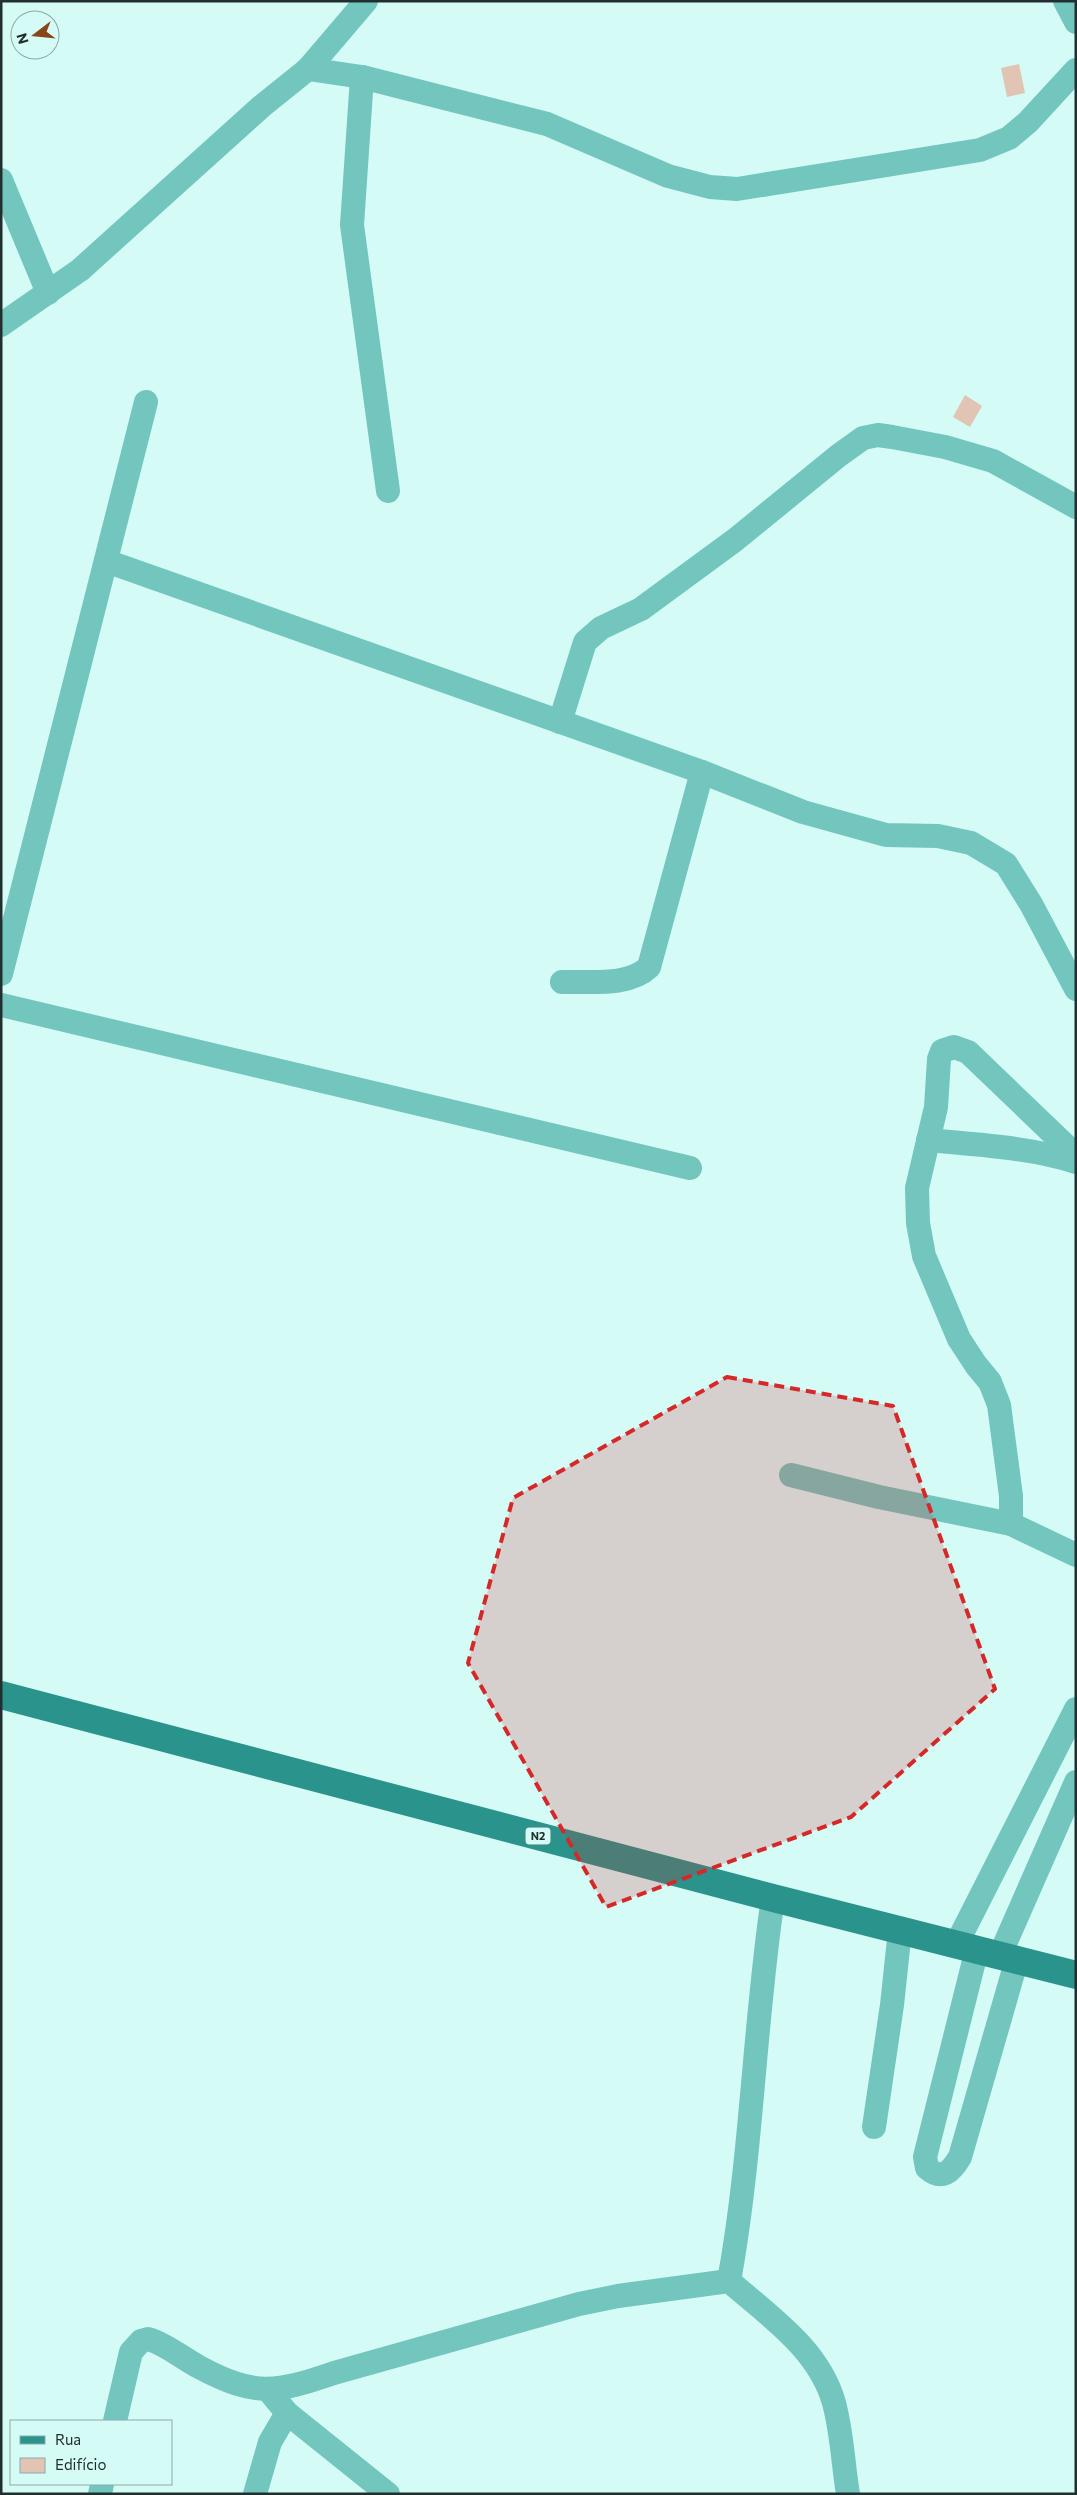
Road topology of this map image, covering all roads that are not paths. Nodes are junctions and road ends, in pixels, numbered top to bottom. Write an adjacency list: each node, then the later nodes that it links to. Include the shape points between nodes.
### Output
1 (1065, 1): 3 (street)
2 (363, 2): 4 (street)
3 (1076, 22)
4 (308, 69): 6 (street); 8 (street, via 262,106 80,270)
5 (1076, 70): 6 (street, via 1028,122 1008,138 980,150 737,189 710,187 668,176 547,124)
6 (362, 77): 11 (street, via 352,225)
7 (1, 180): 8 (street)
8 (48, 293): 9 (street)
9 (1, 325)
10 (146, 402): 13 (street)
11 (388, 491)
12 (1076, 507): 14 (street, via 993,461 892,437 864,438 641,609 593,633 585,642)
13 (106, 561): 14 (street); 16 (street)
14 (560, 722): 15 (street)
15 (702, 772): 17 (street, via 649,967 628,980); 18 (street, via 803,812 886,835 938,836 971,843 1006,864)
16 (1, 974)
17 (562, 982)
18 (1076, 989)
19 (1, 1005): 23 (street)
20 (928, 1140): 21 (street, via 936,1107 939,1058 942,1051 954,1047 968,1052); 22 (street, via 1016,1148); 25 (street, via 917,1188 918,1223 924,1256 959,1339 990,1382 999,1405 1009,1477)
21 (1076, 1158)
22 (1076, 1162)
23 (690, 1168)
24 (791, 1474): 25 (street, via 879,1497)
25 (1011, 1524): 26 (street)
26 (1076, 1555)
27 (1, 1695): 30 (main road, N2)
28 (1076, 1709): 32 (street)
29 (1076, 1782): 32 (street)
30 (773, 1898): 31 (main road, N2); 35 (street, via 764,1955 738,2230)
31 (900, 1930): 32 (main road, N2); 34 (street)
32 (988, 1951): 32 (street, via 924,2157 927,2168 935,2175 944,2175 952,2170 960,2158); 33 (main road, N2)
33 (1076, 1975)
34 (874, 2127)
35 (728, 2281): 36 (street, via 580,2304); 41 (street, via 810,2354 825,2379 835,2404)
36 (269, 2391): 37 (street); 38 (street, via 223,2378 148,2339 135,2345 131,2352)
37 (287, 2413): 39 (street, via 270,2442); 40 (street)
38 (115, 2420)
39 (255, 2494)
40 (388, 2494)
41 (848, 2494)

